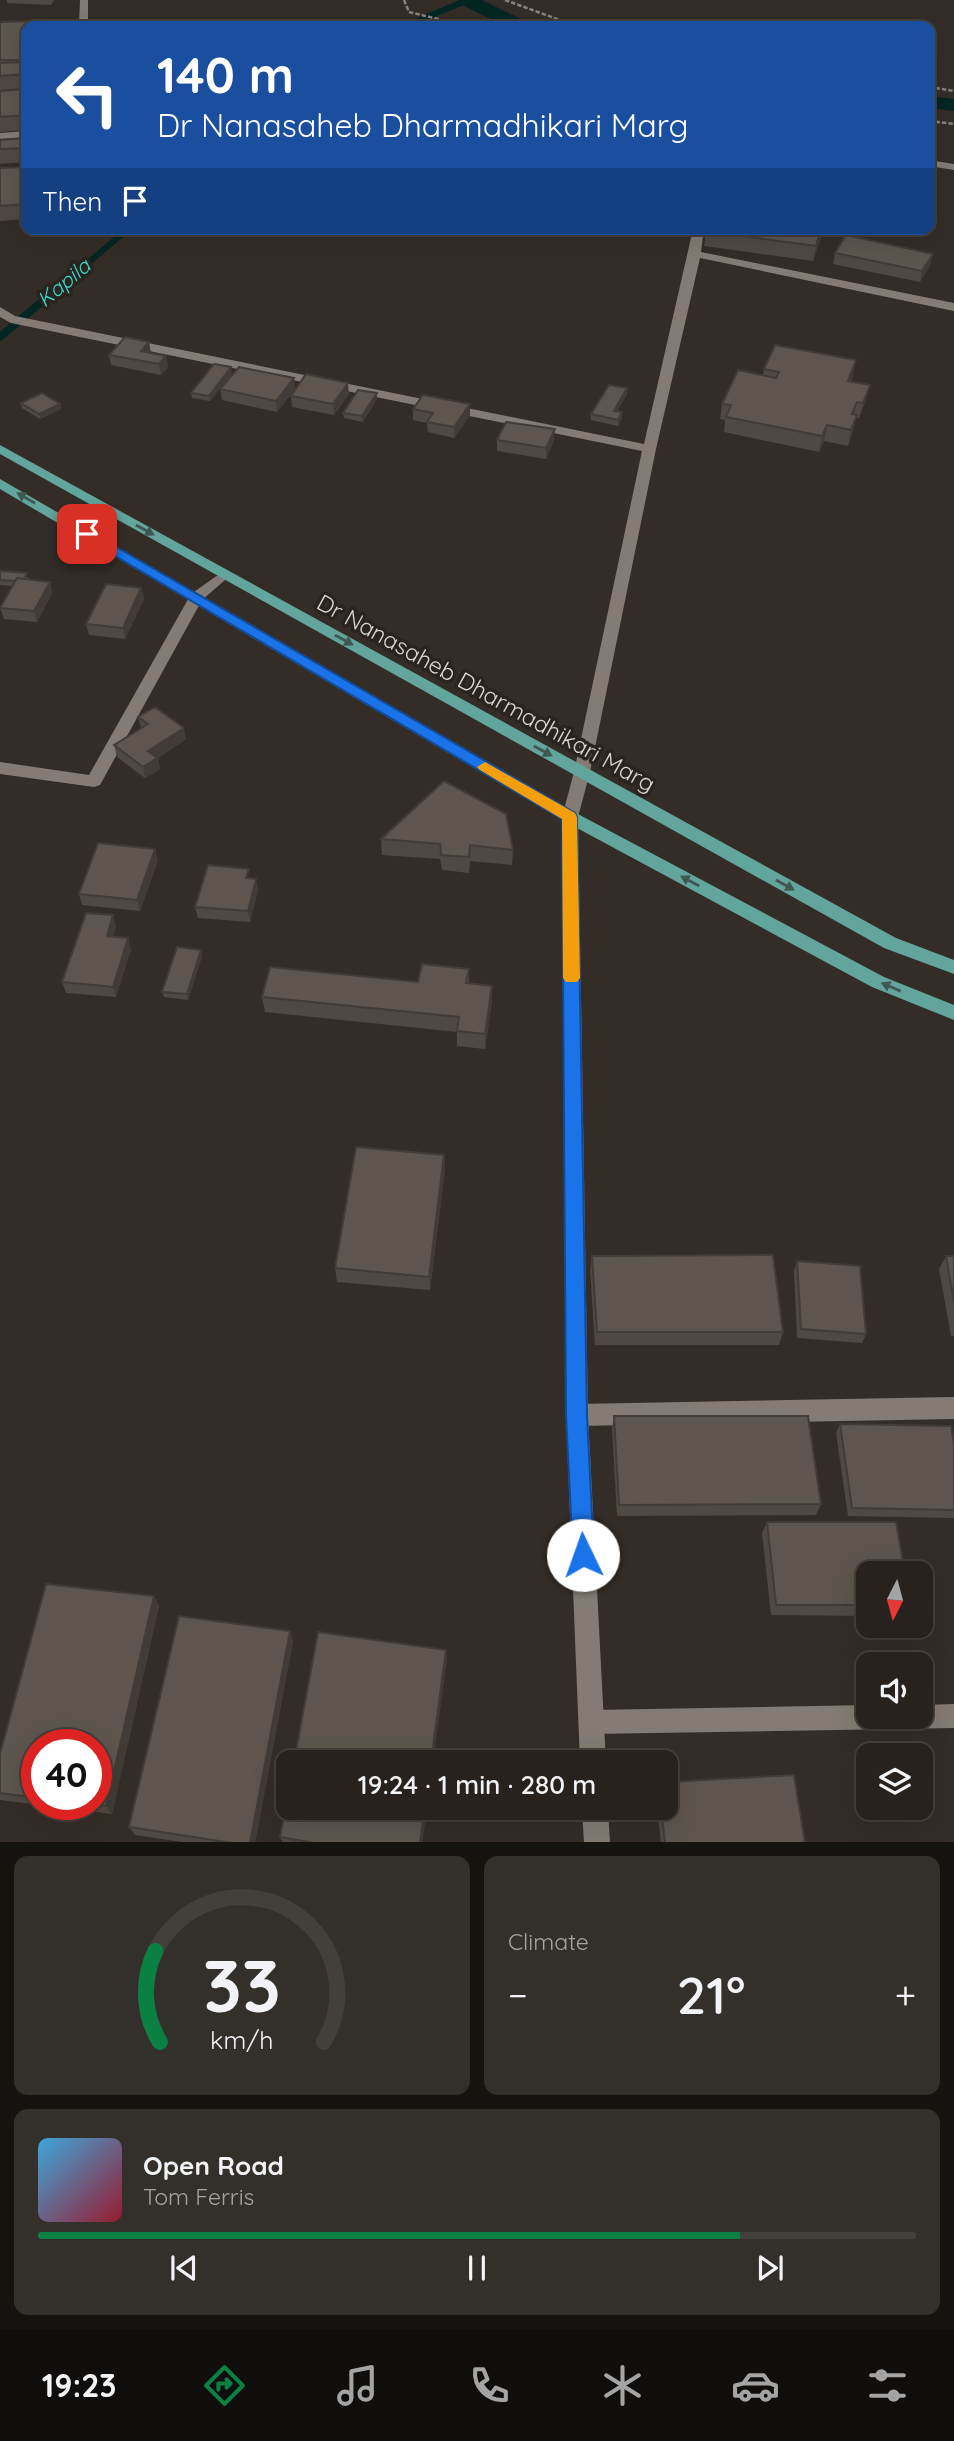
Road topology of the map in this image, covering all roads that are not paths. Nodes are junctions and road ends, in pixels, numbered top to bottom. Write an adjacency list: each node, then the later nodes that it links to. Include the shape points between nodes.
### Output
1 (84, 0): 2 (street)
2 (84, 21)
3 (21, 134): 4 (street)
4 (0, 136)
5 (935, 164): 6 (street)
6 (954, 167)
7 (698, 235): 8 (street)
8 (695, 254): 9 (street); 14 (street)
9 (954, 307)
10 (0, 311): 11 (street)
11 (12, 319): 12 (street); 14 (street)
12 (0, 327)
13 (0, 449): 16 (main road, Dr Nanasaheb Dharmadhikari Marg, one-way to 16)
14 (649, 449): 19 (street)
15 (0, 483): 17 (main road, one-way to 15)
16 (225, 574): 17 (street); 19 (main road, Dr Nanasaheb Dharmadhikari Marg, one-way to 19)
17 (196, 597): 18 (street, via 94,781); 20 (main road)
18 (0, 768)
19 (582, 772): 20 (street); 21 (main road, Dr Nanasaheb Dharmadhikari Marg, one-way to 21, via 890,943)
20 (570, 817): 22 (main road, one-way to 20, via 878,982); 24 (street)
21 (954, 967)
22 (954, 1013)
23 (954, 1408): 24 (street)
24 (576, 1415): 28 (street)
25 (954, 1716): 26 (street)
26 (933, 1717)
27 (856, 1718): 28 (street)
28 (591, 1722): 29 (street)
29 (592, 1750)
30 (596, 1820): 31 (street)
31 (597, 1842)

